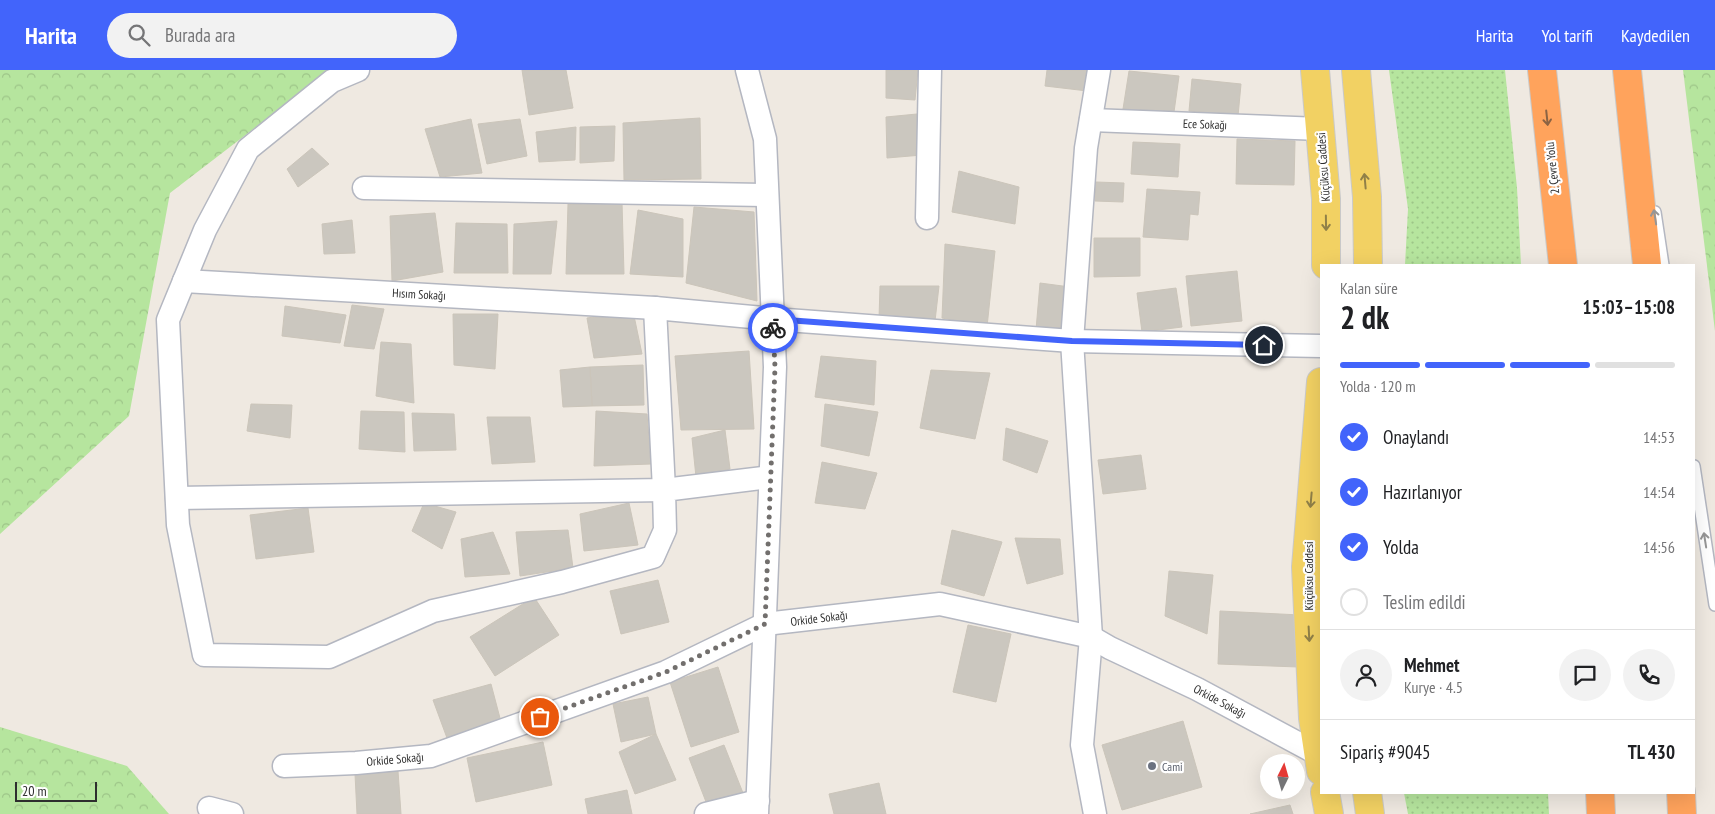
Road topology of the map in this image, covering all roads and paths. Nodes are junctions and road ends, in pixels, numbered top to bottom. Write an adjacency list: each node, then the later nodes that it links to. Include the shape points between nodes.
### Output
1 (358, 70): 20 (street, via 332,81 248,148 205,230)
2 (747, 70): 13 (street, via 765,139)
3 (930, 70): 14 (street)
4 (1100, 70): 10 (street)
5 (1315, 70): 11 (main road, Küçüksu Caddesi)
6 (1356, 70): 16 (main road, one-way to 6, via 1367,197)
7 (1542, 70): 17 (highway, 2. Çevre Yolu, one-way to 17)
8 (1627, 70): 18 (highway)
9 (1633, 70): 19 (lane, one-way to 9)
10 (1091, 120): 11 (street, Ece Sokağı); 23 (street, via 1086,148)
11 (1320, 129): 15 (main road, Küçüksu Caddesi, one-way to 15, via 1326,199)
12 (364, 188): 13 (street)
13 (767, 195): 22 (street)
14 (927, 218)
15 (1326, 264)
16 (1368, 264)
17 (1563, 264)
18 (1647, 264)
19 (1663, 264)
20 (184, 281): 21 (street, Hısım Sokağı); 29 (street, via 168,320)
21 (655, 308): 22 (street, Hısım Sokağı); 28 (street)
22 (773, 319): 23 (street); 27 (street, via 775,367)
23 (1072, 341): 24 (street); 32 (street)
24 (1320, 346)
25 (1320, 394): 33 (main road, Küçüksu Caddesi, one-way to 33, via 1306,568 1313,718)
26 (1695, 473): 30 (lane, one-way to 26)
27 (770, 477): 28 (street); 31 (street)
28 (664, 490): 29 (street); 29 (street, via 665,530 653,557 562,582 433,611 330,657 204,655 178,525)
29 (177, 498)
30 (1715, 605)
31 (765, 624): 32 (street, Orkide Sokağı, via 940,604); 34 (street, Orkide Sokağı, via 666,672 431,756); 39 (street)
32 (1091, 637): 33 (street, Orkide Sokağı, via 1197,689); 43 (street, via 1082,746)
33 (1320, 760)
34 (284, 766)
35 (1325, 794): 44 (main road)
36 (1367, 794): 45 (main road)
37 (1600, 794): 46 (highway)
38 (1681, 794): 47 (highway)
39 (758, 808): 42 (street)
40 (210, 811): 41 (street)
41 (232, 814)
42 (706, 814)
43 (1095, 814)
44 (1329, 814)
45 (1370, 814)
46 (1601, 814)
47 (1682, 814)

